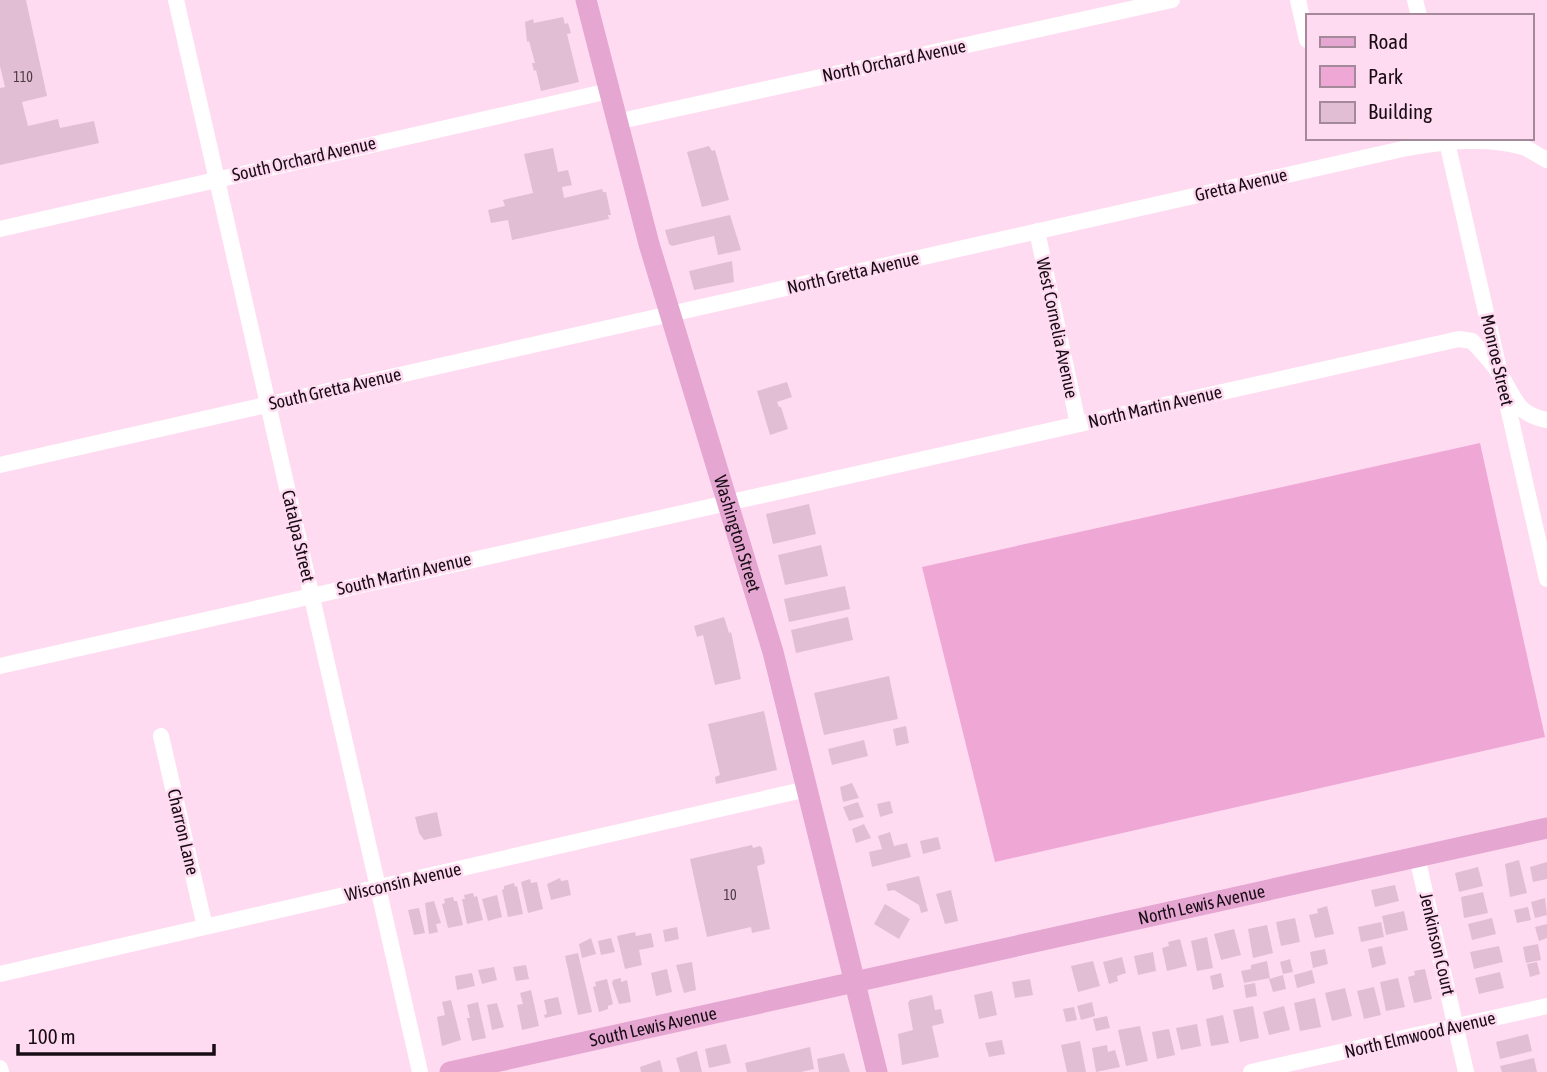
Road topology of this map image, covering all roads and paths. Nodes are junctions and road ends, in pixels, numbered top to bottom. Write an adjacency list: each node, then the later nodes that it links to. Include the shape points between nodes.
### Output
1 (176, 0): 10 (street, Catalpa Street)
2 (586, 0): 6 (main road, Washington Street)
3 (1172, 0): 7 (street, North Orchard Avenue)
4 (1298, 0): 5 (street)
5 (1306, 36)
6 (609, 91): 7 (main road, Washington Street); 10 (street, South Orchard Avenue)
7 (616, 122): 13 (main road, Washington Street)
8 (1446, 140): 9 (street, Gretta Avenue, via 1524,147); 12 (street, Gretta Avenue); 14 (street, Monroe Street)
9 (1547, 160)
10 (217, 179): 11 (street, South Orchard Avenue); 15 (street, Catalpa Street)
11 (0, 229)
12 (1037, 232): 13 (street, North Gretta Avenue); 17 (street, West Cornelia Avenue)
13 (670, 314): 15 (street, South Gretta Avenue); 19 (main road, Washington Street)
14 (1500, 374): 16 (street, North Martin Avenue, via 1517,406 1534,418); 17 (street, North Martin Avenue, via 1472,341 1459,340); 20 (street, Monroe Street)
15 (268, 404): 18 (street, South Gretta Avenue); 21 (street, Catalpa Street)
16 (1547, 420)
17 (1078, 424): 19 (street, North Martin Avenue)
18 (0, 465)
19 (727, 502): 21 (street, South Martin Avenue); 24 (main road, Washington Street, via 773,652)
20 (1547, 579)
21 (312, 595): 22 (street, South Martin Avenue); 27 (street, Catalpa Street)
22 (0, 666)
23 (161, 736): 28 (street, Charron Lane)
24 (807, 789): 27 (street, Wisconsin Avenue); 30 (main road, Washington Street)
25 (1547, 828): 26 (main road, North Lewis Avenue)
26 (1417, 857): 30 (main road, North Lewis Avenue); 32 (street, Jenkinson Court)
27 (378, 887): 28 (street, Wisconsin Avenue); 33 (street, Catalpa Street)
28 (205, 928): 29 (street, Wisconsin Avenue)
29 (0, 974)
30 (856, 980): 34 (main road, South Lewis Avenue); 35 (main road, Washington Street)
31 (1547, 1006): 32 (street, North Elmwood Avenue)
32 (1456, 1027): 36 (street, North Elmwood Avenue); 37 (street, Jenkinson Court)
33 (420, 1072)
34 (450, 1072)
35 (877, 1072)
36 (1251, 1072)
37 (1466, 1072)

